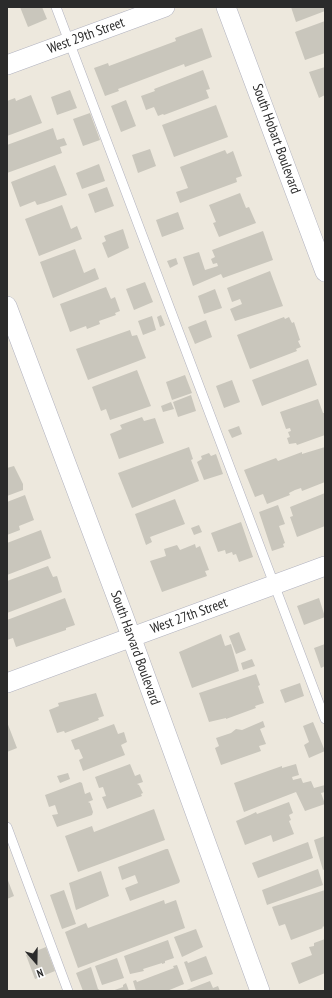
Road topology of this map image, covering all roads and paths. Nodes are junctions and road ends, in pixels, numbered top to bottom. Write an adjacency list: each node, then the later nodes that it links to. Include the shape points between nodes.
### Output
1 (56, 7): 4 (lane)
2 (165, 7): 4 (street, West 29th Street)
3 (226, 7): 6 (street, South Hobart Boulevard)
4 (69, 42): 5 (street, West 29th Street); 9 (lane)
5 (7, 65)
6 (325, 272)
7 (7, 306): 10 (street, South Harvard Boulevard)
8 (325, 566): 9 (street, West 27th Street)
9 (274, 585): 10 (street, West 27th Street); 12 (lane)
10 (131, 637): 11 (street, West 27th Street); 15 (street, South Harvard Boulevard)
11 (7, 683)
12 (325, 719)
13 (7, 827): 14 (lane)
14 (68, 991)
15 (260, 991)

